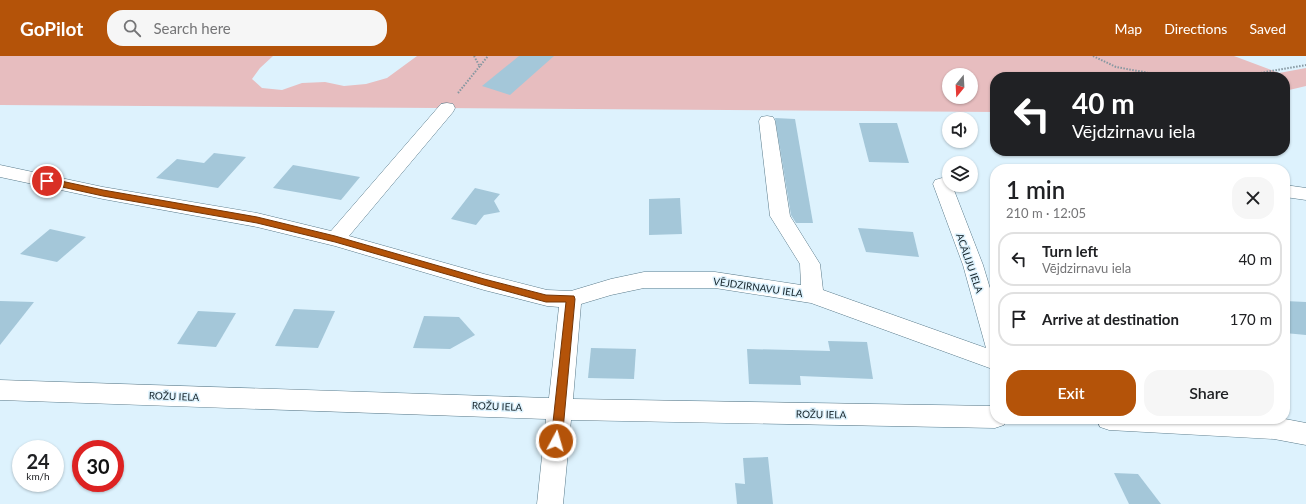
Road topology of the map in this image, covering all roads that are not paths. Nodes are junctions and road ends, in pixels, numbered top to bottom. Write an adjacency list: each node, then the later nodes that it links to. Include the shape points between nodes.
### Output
1 (447, 108): 7 (street)
2 (767, 122): 8 (street, via 780,216 810,264)
3 (0, 171): 7 (street, VĒJDZIRNAVU IELA, via 103,193 257,220)
4 (945, 192): 10 (street, ACĀLIJU IELA, via 973,266)
5 (1290, 192): 6 (street)
6 (1306, 194)
7 (335, 239): 9 (street, VĒJDZIRNAVU IELA, via 546,298)
8 (813, 295): 9 (street, VĒJDZIRNAVU IELA, via 716,280 644,280); 11 (street, VĒJDZIRNAVU IELA)
9 (571, 299): 13 (street)
10 (990, 326)
11 (990, 358)
12 (0, 390): 13 (street, ROŽU IELA)
13 (560, 409): 14 (street, ROŽU IELA); 17 (street)
14 (990, 417)
15 (1201, 424): 16 (street, via 1274,428)
16 (1306, 434)
17 (550, 504)

